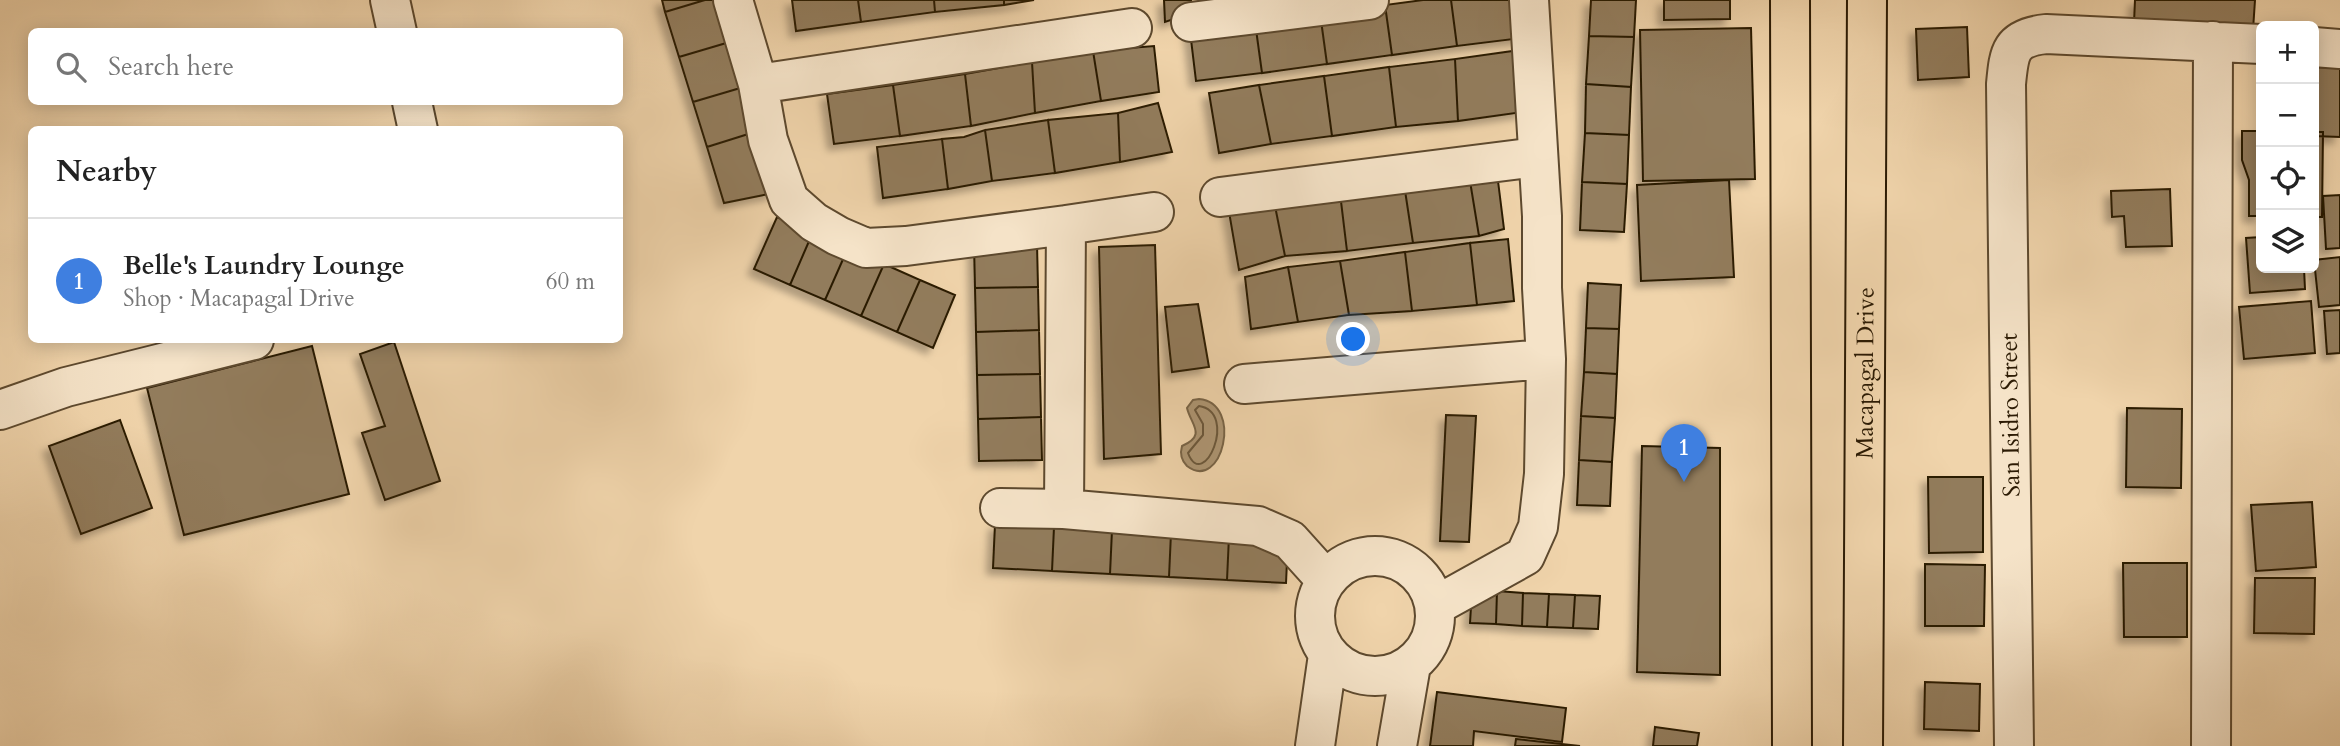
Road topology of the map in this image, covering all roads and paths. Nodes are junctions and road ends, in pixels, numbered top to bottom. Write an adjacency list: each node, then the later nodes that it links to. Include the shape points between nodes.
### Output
1 (390, 0): 8 (street)
2 (733, 0): 14 (street)
3 (1369, 0): 7 (street)
4 (1529, 0): 17 (street)
5 (1790, 0): 33 (main road)
6 (1867, 0): 34 (main road, Macapagal Drive)
7 (1191, 22)
8 (396, 28)
9 (1132, 28): 14 (street)
10 (2213, 41): 11 (street, San Isidro Street); 35 (street, San Isidro Street, via 2046,34 2029,36 2014,45 2009,58); 36 (street)
11 (2256, 44)
12 (2319, 47): 13 (street)
13 (2340, 49)
14 (758, 84): 20 (street, via 768,140 789,200 838,236 866,248)
15 (413, 105): 16 (street)
16 (417, 126)
17 (1537, 157): 18 (street); 22 (street)
18 (1220, 197)
19 (1154, 212): 20 (street)
20 (1066, 225): 26 (street)
21 (242, 343): 24 (street, via 66,387)
22 (1546, 359): 23 (street); 28 (street, via 1544,474 1538,527 1525,556)
23 (1244, 384)
24 (0, 410)
25 (1000, 508): 26 (street)
26 (1064, 509): 27 (street, via 1258,526 1290,540)
27 (1326, 580): 28 (street, via 1343,564 1365,556 1389,557 1418,575); 29 (street, via 1315,604 1316,631)
28 (1435, 606): 30 (street, via 1434,628 1426,649)
29 (1328, 655): 30 (street, via 1345,670 1367,677 1391,675); 31 (street)
30 (1411, 665): 32 (street)
31 (1314, 746)
32 (1397, 746)
33 (1792, 746)
34 (1863, 746)
35 (2014, 746)
36 (2211, 746)

